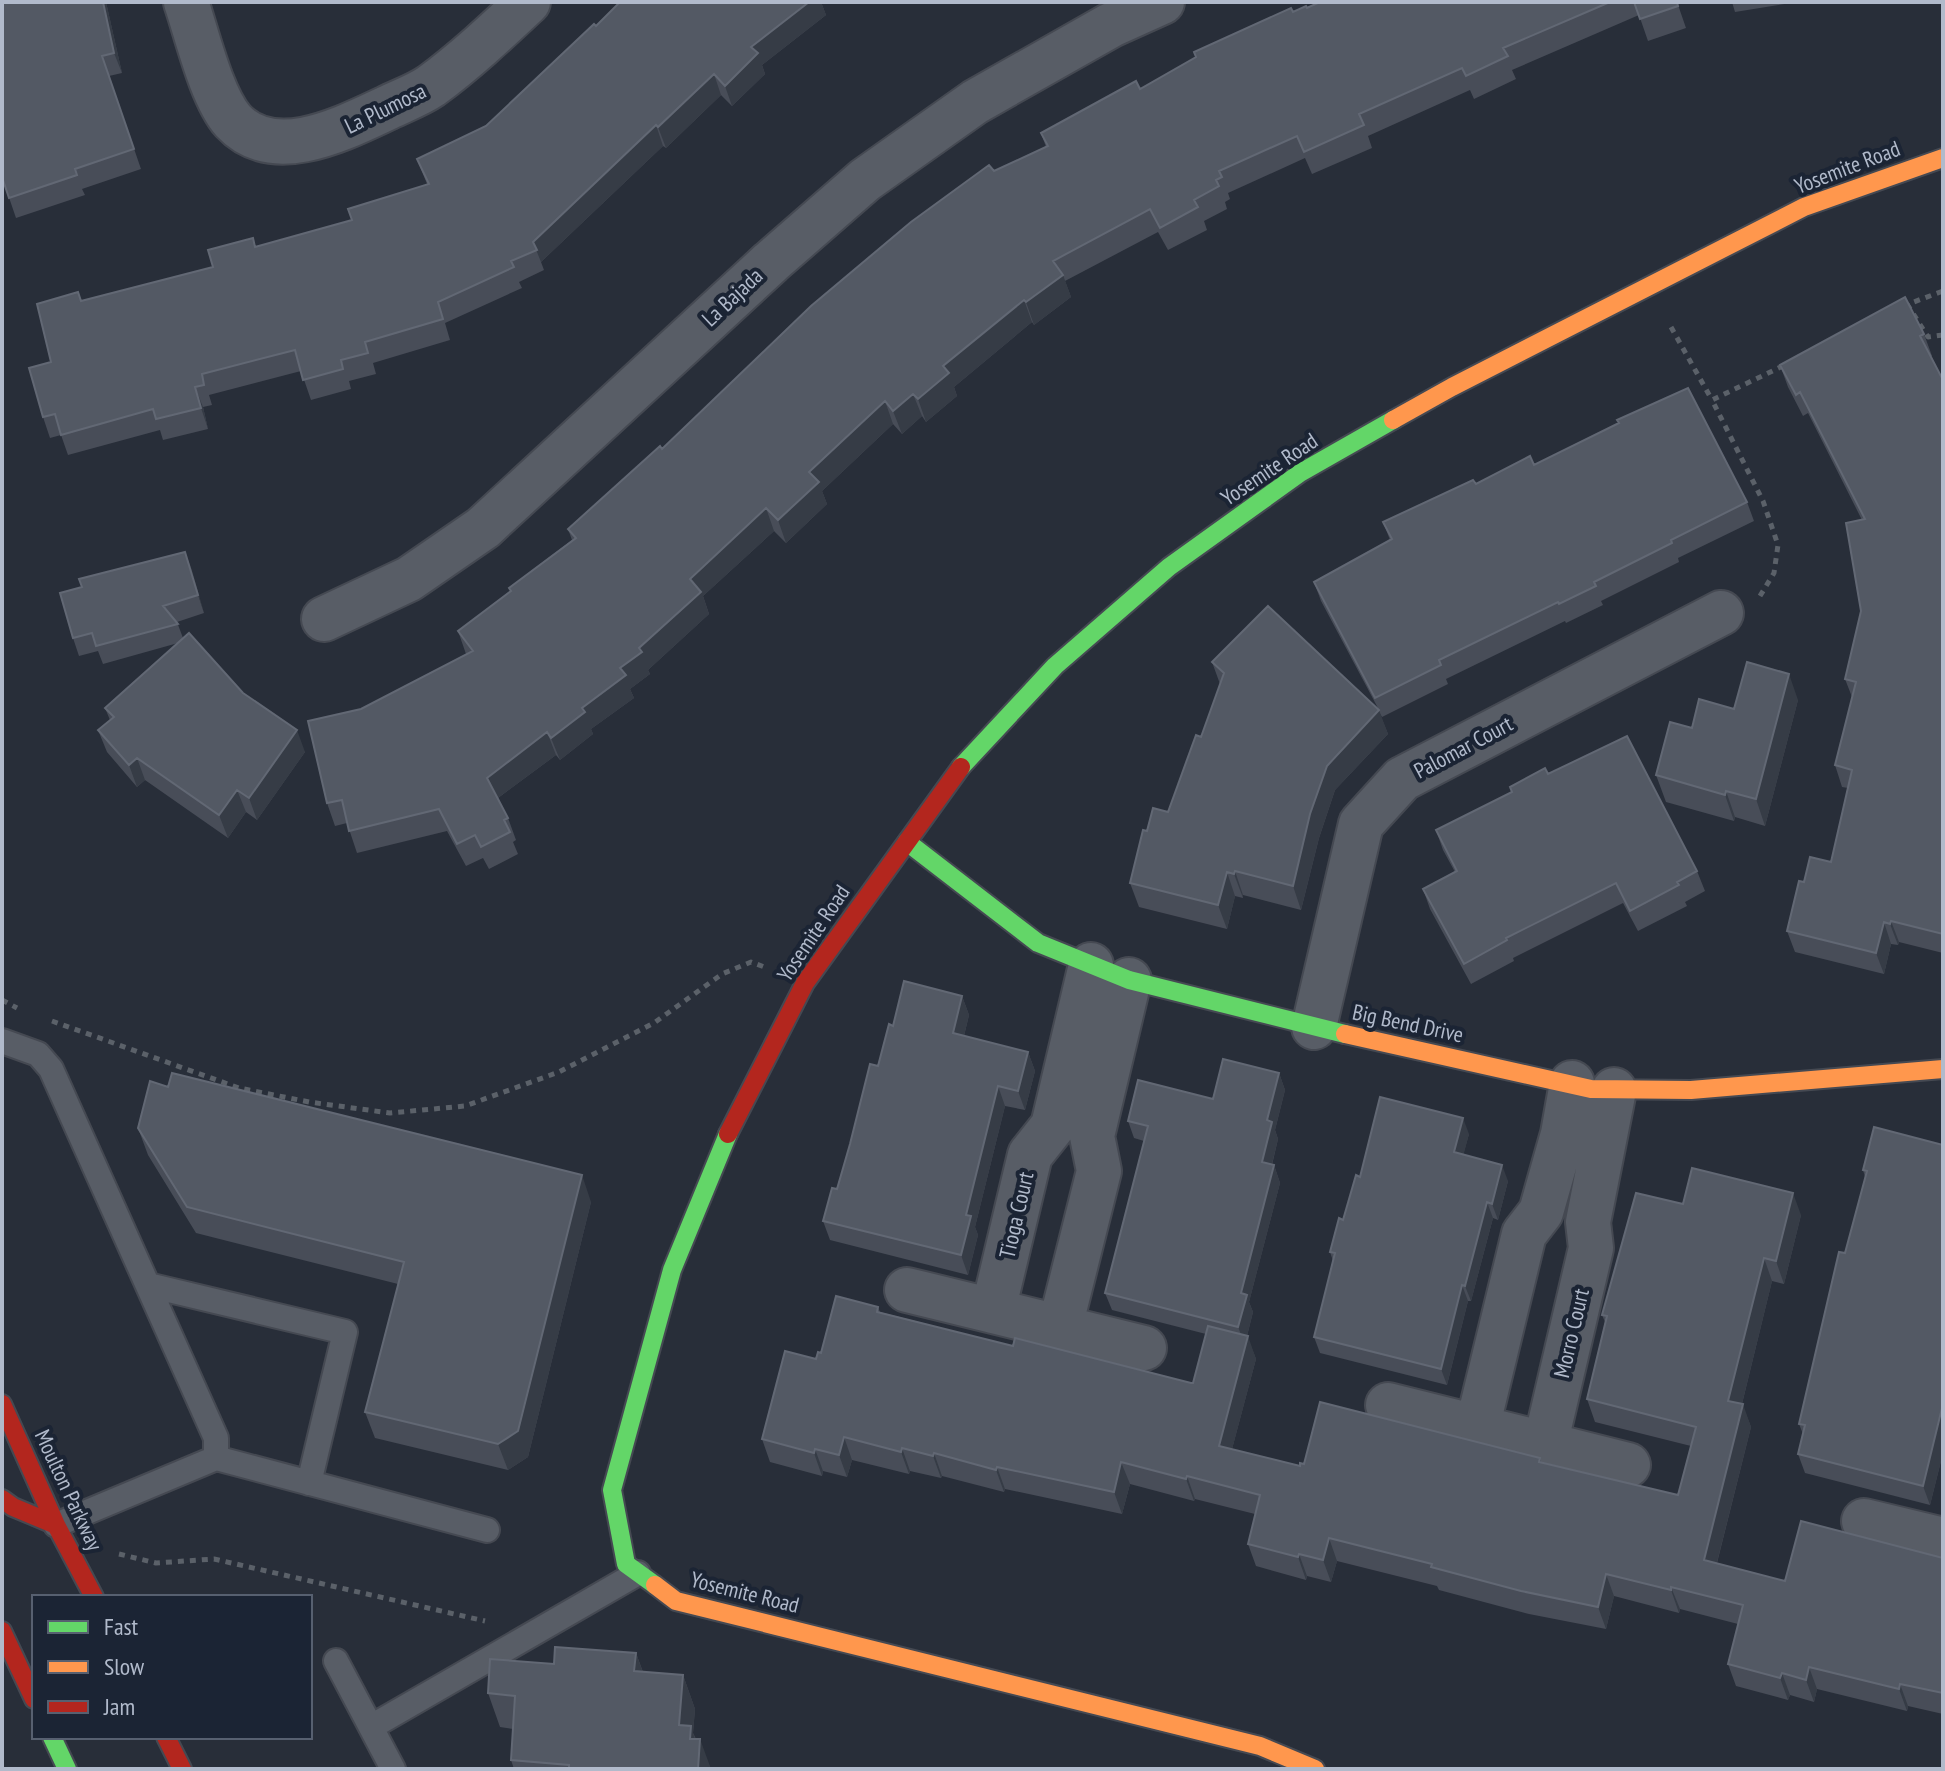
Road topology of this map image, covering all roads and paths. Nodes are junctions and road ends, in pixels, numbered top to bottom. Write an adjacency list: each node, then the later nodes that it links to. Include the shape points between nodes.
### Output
1 (186, 2): 2 (street, La Plumosa, via 218,97 234,122 261,138 298,141 333,133 428,88)
2 (528, 2)
3 (1162, 2): 13 (street, La Bajada, via 975,102 865,180 483,528 409,579)
4 (1943, 158): 14 (street, Yosemite Road, via 1804,207 1452,387 1300,473 1169,567 1055,666 950,779)
5 (1943, 291): 6 (path)
6 (1907, 304): 7 (path); 9 (path, via 1928,337)
7 (1899, 307)
8 (1671, 327): 11 (path)
9 (1943, 335)
10 (1800, 358): 11 (path)
11 (1712, 400): 12 (path, via 1763,501 1778,545 1774,573 1762,596)
12 (1721, 613): 20 (street, Palomar Court, via 1402,779 1361,824)
13 (324, 619)
14 (907, 842): 15 (street, Big Bend Drive, via 1038,943); 16 (street, Yosemite Road)
15 (1110, 973): 20 (street, Big Bend Drive); 25 (street, Tioga Court)
16 (805, 983): 19 (path, via 751,962 722,974 654,1023 559,1072 465,1106 390,1113 239,1088); 45 (street, Yosemite Road, via 733,1121 672,1270 612,1490 626,1564)
17 (2, 1000): 18 (path)
18 (22, 1011)
19 (50, 1020)
20 (1314, 1027): 23 (street, Big Bend Drive)
21 (2, 1041): 28 (lane, via 38,1054 51,1069)
22 (1943, 1069): 24 (street, Big Bend Drive, via 1691,1090)
23 (1572, 1083): 24 (street, Big Bend Drive); 26 (street)
24 (1614, 1090): 27 (street, Morro Court)
25 (1072, 1131): 30 (street, Tioga Court, via 1030,1155); 31 (street, Tioga Court, via 1099,1171)
26 (1541, 1212): 27 (street); 35 (street, via 1524,1234)
27 (1588, 1222): 36 (street, Morro Court, via 1591,1248)
28 (148, 1285): 37 (lane, via 216,1438); 39 (lane, via 345,1332)
29 (907, 1290): 30 (street)
30 (993, 1311): 31 (street)
31 (1060, 1327): 32 (street)
32 (1144, 1348)
33 (2, 1404): 43 (street, Moulton Parkway)
34 (1388, 1405): 35 (street)
35 (1477, 1428): 36 (street)
36 (1545, 1445): 38 (street)
37 (216, 1458): 39 (lane); 43 (lane)
38 (1628, 1465)
39 (309, 1483): 42 (lane)
40 (2, 1499): 43 (street)
41 (1864, 1521): 44 (street)
42 (487, 1530)
43 (60, 1532): 46 (street, Moulton Parkway); 48 (path, via 156,1563 214,1559)
44 (1943, 1540)
45 (638, 1573): 48 (lane); 57 (street, Yosemite Road, via 676,1601 1260,1746)
46 (93, 1595)
47 (2, 1631): 50 (street)
48 (534, 1633): 51 (lane)
49 (336, 1661): 51 (lane)
50 (32, 1695)
51 (371, 1727): 56 (lane)
52 (53, 1739): 54 (street)
53 (167, 1739): 55 (street)
54 (67, 1769)
55 (182, 1769)
56 (393, 1769)
57 (1315, 1769)

